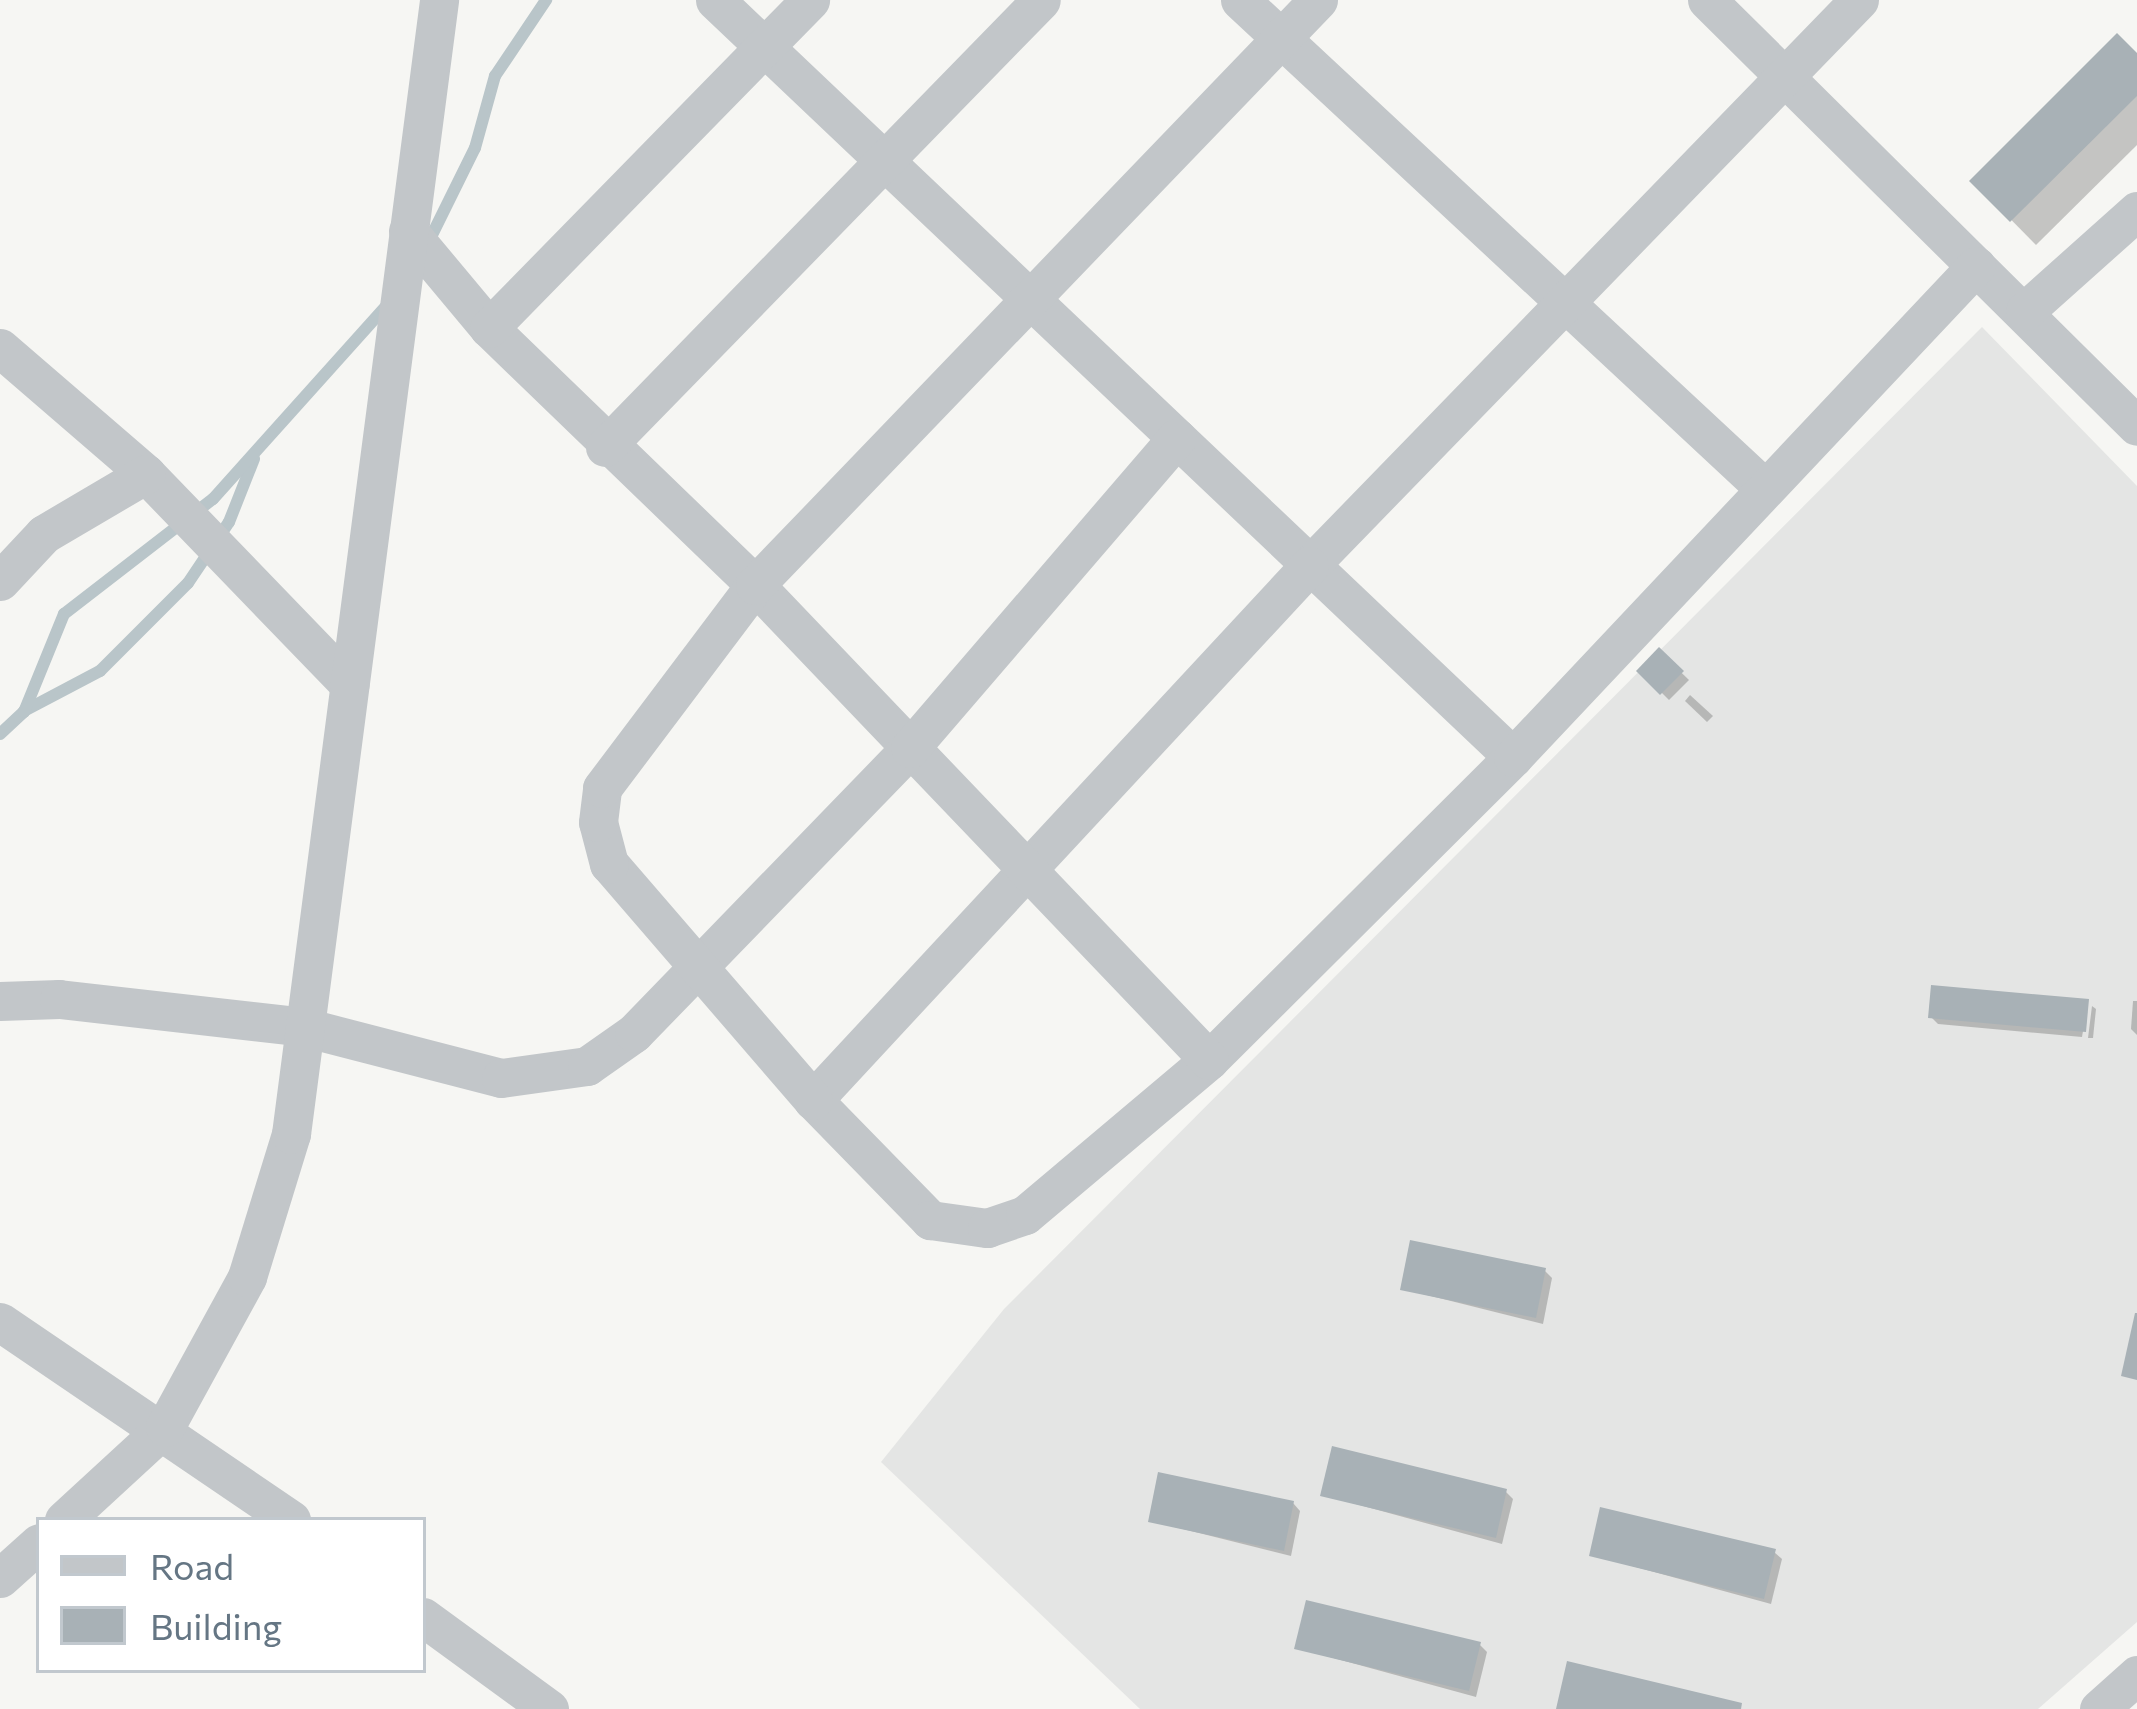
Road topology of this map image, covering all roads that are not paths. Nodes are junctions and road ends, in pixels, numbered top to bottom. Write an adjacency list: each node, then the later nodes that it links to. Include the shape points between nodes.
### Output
1 (439, 0): 14 (street)
2 (715, 0): 10 (street)
3 (810, 0): 10 (street)
4 (1041, 0): 12 (street)
5 (1240, 0): 9 (street)
6 (1318, 0): 9 (street)
7 (1706, 0): 11 (street)
8 (1859, 0): 11 (street)
9 (1282, 38): 16 (street); 17 (street)
10 (768, 47): 12 (street); 19 (street)
11 (1785, 73): 15 (street); 17 (street)
12 (887, 160): 16 (street); 23 (street)
13 (2137, 211): 18 (street)
14 (408, 231): 19 (street); 29 (street)
15 (1976, 266): 18 (street); 25 (street)
16 (1029, 294): 22 (street); 28 (street)
17 (1568, 303): 25 (street); 26 (street)
18 (2025, 311): 21 (street)
19 (489, 328): 23 (street)
20 (0, 348): 24 (street)
21 (2137, 426)
22 (1177, 438): 26 (street); 30 (street)
23 (605, 447): 28 (street)
24 (146, 474): 27 (street, via 44,534); 29 (street)
25 (1762, 485): 31 (street)
26 (1310, 566): 31 (street); 32 (street)
27 (0, 581)
28 (755, 585): 30 (street); 33 (street, via 602,788 598,822 609,864)
29 (350, 685): 35 (street)
30 (910, 748): 32 (street); 33 (street)
31 (1513, 757): 36 (street)
32 (1032, 870): 36 (street); 37 (street)
33 (698, 966): 35 (street, via 634,1033 587,1066 501,1078); 37 (street)
34 (0, 1001): 35 (street, via 58,998)
35 (304, 1027): 39 (street, via 291,1134 247,1277)
36 (1209, 1060): 37 (street, via 1025,1214 987,1228 930,1220)
37 (814, 1100)
38 (0, 1322): 39 (street)
39 (165, 1427): 40 (street); 41 (street)
40 (67, 1517)
41 (287, 1517)
42 (36, 1546): 43 (street)
43 (0, 1578)
44 (426, 1620): 46 (street)
45 (2137, 1675): 48 (street)
46 (501, 1696): 47 (street)
47 (549, 1709)
48 (2099, 1709)

